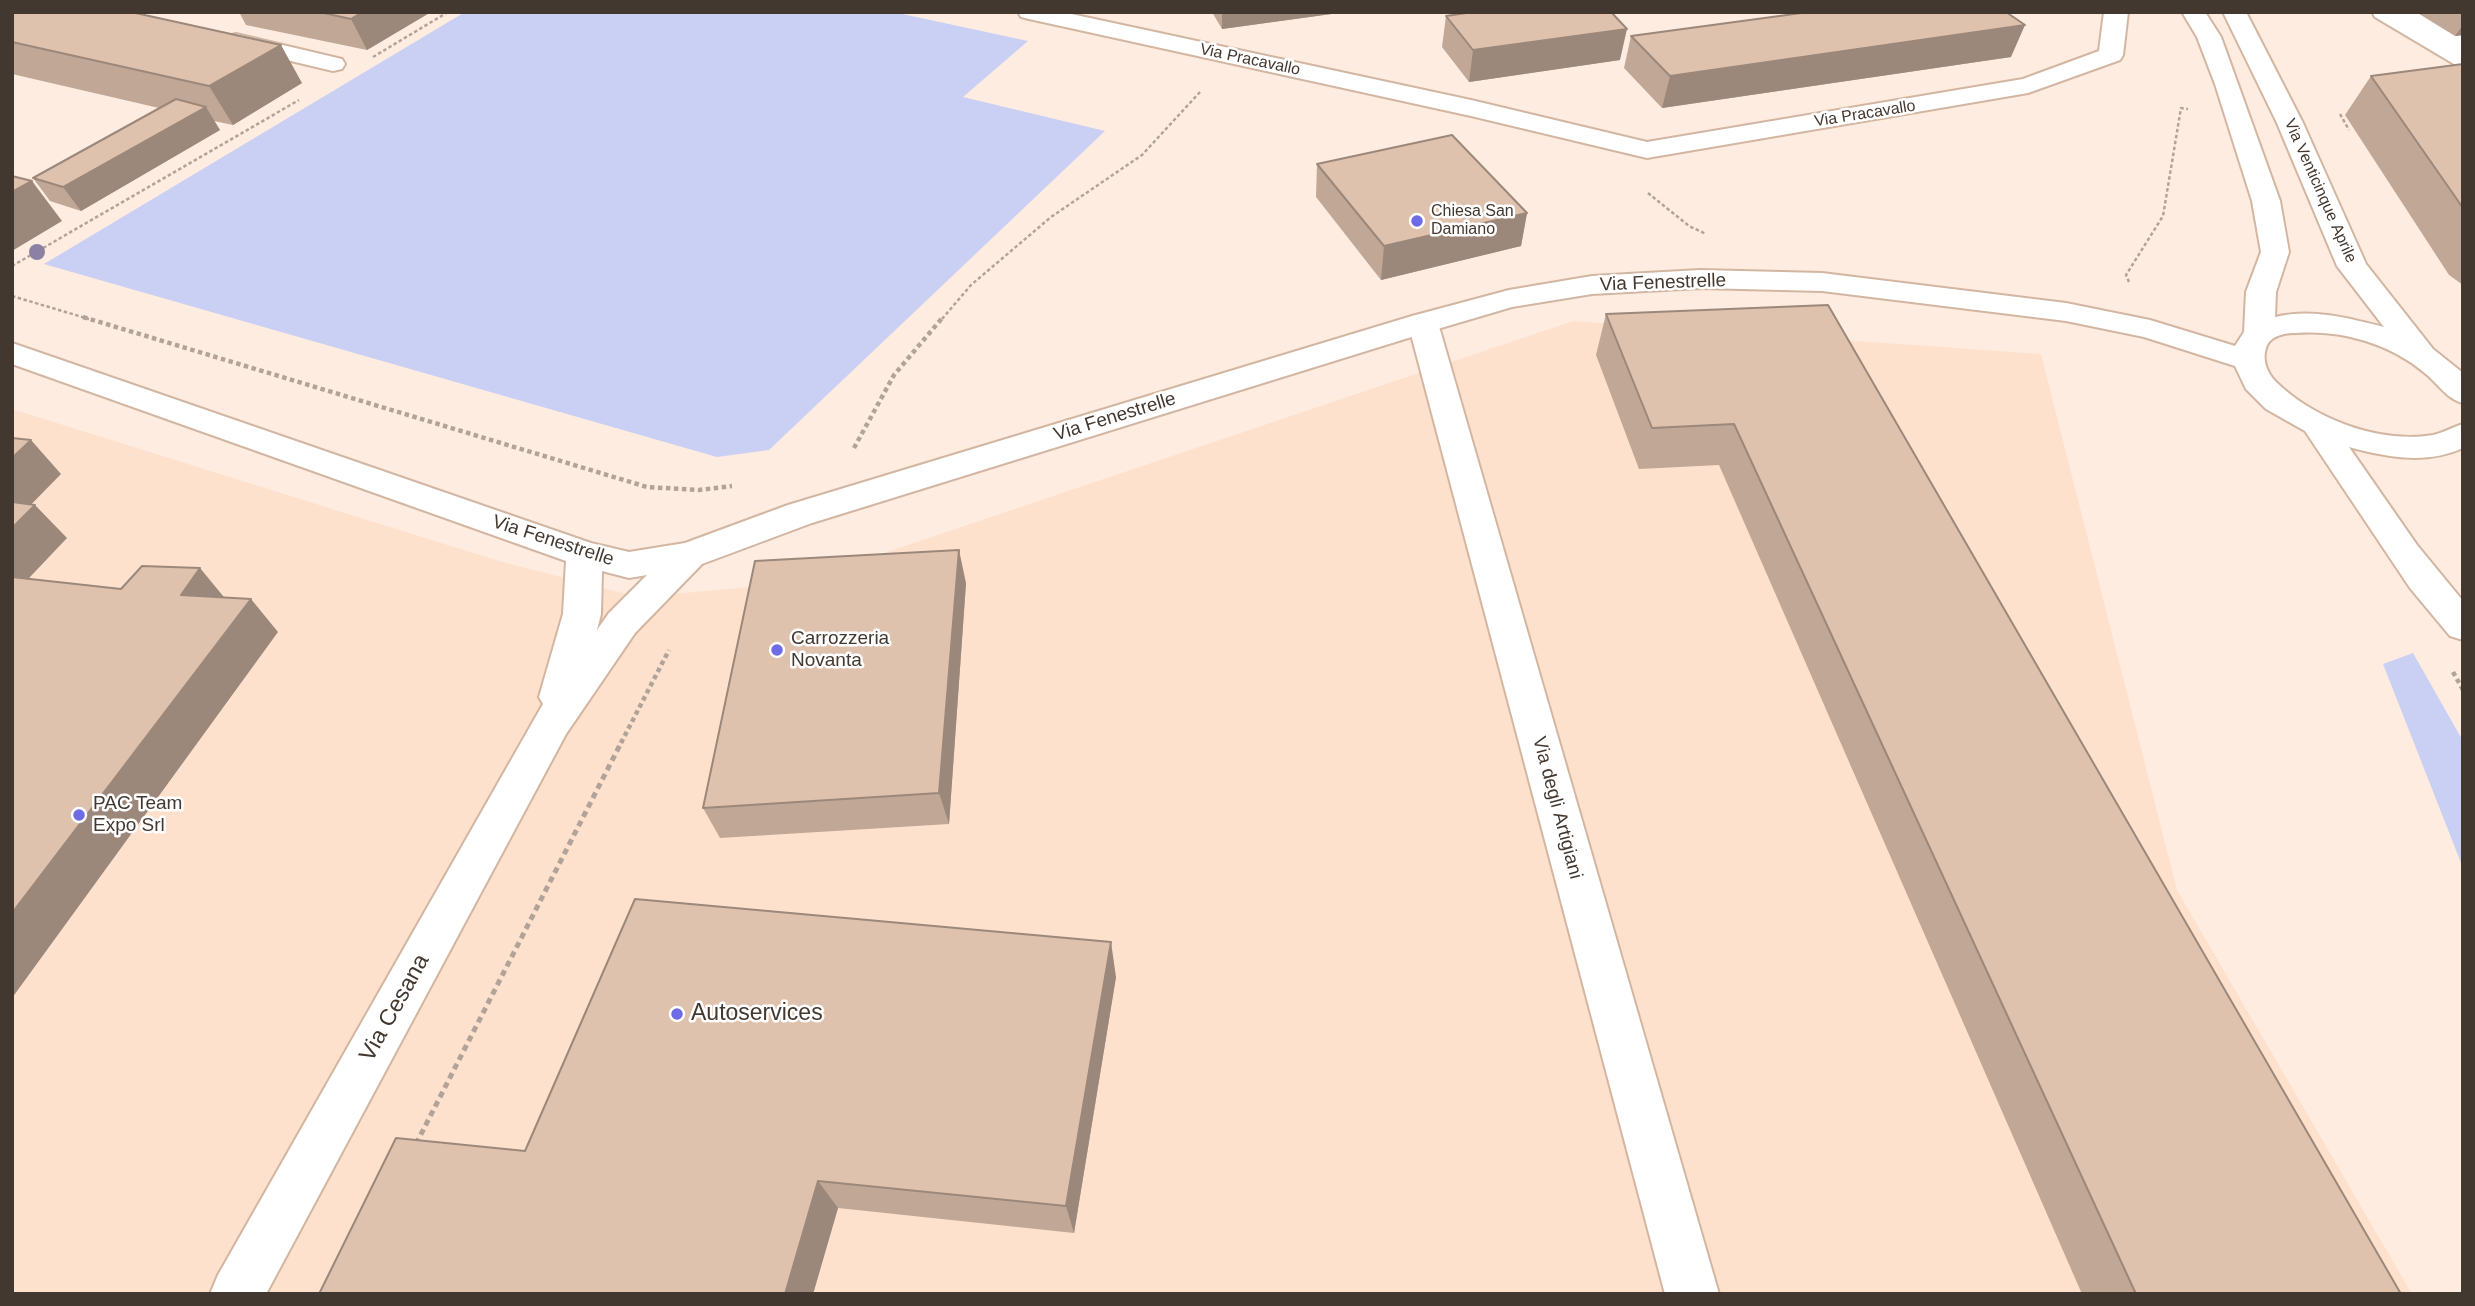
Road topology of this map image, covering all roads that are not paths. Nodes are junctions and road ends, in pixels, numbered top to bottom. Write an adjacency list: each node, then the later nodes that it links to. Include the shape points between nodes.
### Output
1 (1029, 12): 2 (street, Via Pracavallo, via 1647,150 2028,86 2111,55)
2 (2116, 12)
3 (2193, 12): 12 (street, via 2227,84 2266,201 2275,252 2261,292)
4 (2234, 12): 14 (street, Via Venticinque Aprile, via 2290,123 2352,266)
5 (2383, 12): 9 (street)
6 (2407, 12): 8 (lane)
7 (218, 37): 10 (street)
8 (2463, 44)
9 (2463, 59)
10 (333, 64)
11 (1423, 323): 12 (street, Via Fenestrelle, via 1509,299 1592,285 1700,279 1822,282 2066,312); 18 (street, Via Fenestrelle, via 800,514); 22 (street, Via degli Artigiani)
12 (2254, 347): 14 (street, via 2270,328 2325,323 2394,340); 15 (street, via 2256,378 2273,397)
13 (12, 353): 17 (street, Via Fenestrelle)
14 (2449, 374)
15 (2317, 425): 16 (street, via 2371,444 2414,449); 19 (street, via 2440,603)
16 (2458, 441)
17 (585, 554): 18 (street, Via Fenestrelle, via 629,565); 20 (street, Via Cesana, via 582,614)
18 (689, 555): 20 (street, Via Cesana, via 622,623)
19 (2463, 626)
20 (552, 723): 21 (street, Via Cesana)
21 (237, 1294)
22 (1692, 1294)

